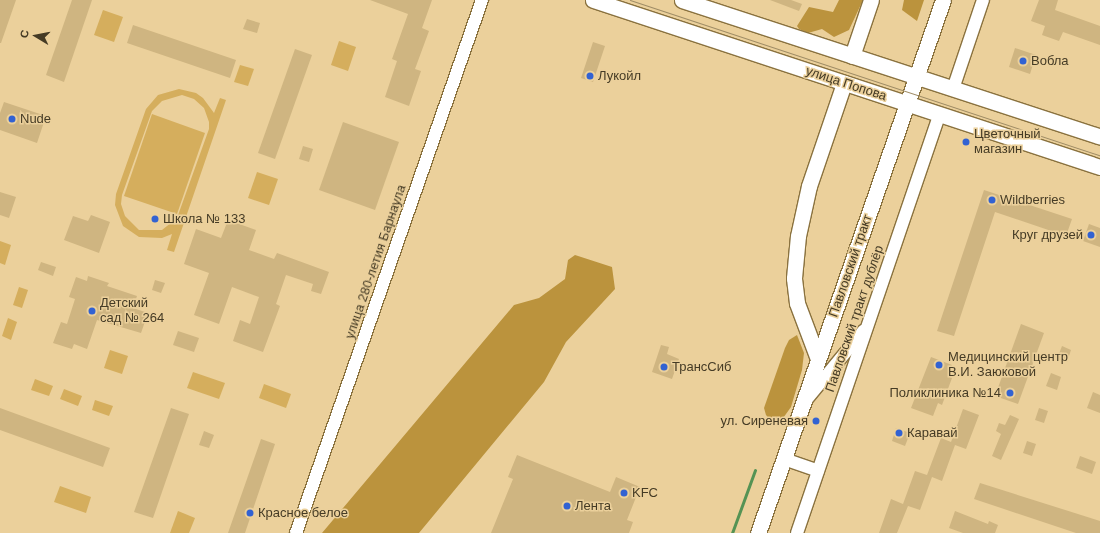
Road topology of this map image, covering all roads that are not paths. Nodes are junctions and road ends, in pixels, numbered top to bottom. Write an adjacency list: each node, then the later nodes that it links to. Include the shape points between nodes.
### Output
1 (482, 0): 21 (street, улица 280-летия Барнаула)
2 (593, 0): 7 (main road, улица Попова)
3 (682, 0): 8 (main road)
4 (871, 0): 8 (main road)
5 (943, 0): 9 (main road, Павловский тракт)
6 (983, 0): 11 (street)
7 (623, 5): 10 (main road, улица Попова)
8 (852, 56): 9 (main road)
9 (917, 77): 11 (main road); 12 (main road, Павловский тракт)
10 (844, 83): 12 (main road, улица Попова); 17 (main road, via 809,186 798,236 794,278 797,303)
11 (953, 89): 14 (main road)
12 (908, 104): 13 (main road, улица Попова); 17 (main road, Павловский тракт)
13 (940, 114): 15 (main road, улица Попова); 16 (street, Павловский тракт дублёр)
14 (1100, 137)
15 (1100, 167)
16 (870, 323): 18 (street); 20 (street, Павловский тракт дублёр)
17 (818, 359): 18 (main road, Павловский тракт)
18 (802, 405): 19 (main road, Павловский тракт)
19 (784, 459): 20 (street); 22 (main road, Павловский тракт)
20 (818, 471): 23 (street, Павловский тракт дублёр)
21 (296, 533)
22 (758, 533)
23 (797, 533)

